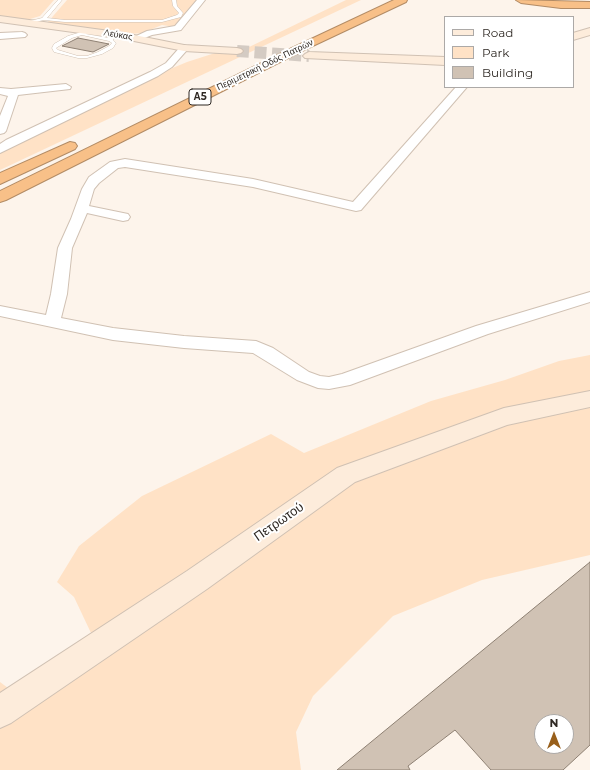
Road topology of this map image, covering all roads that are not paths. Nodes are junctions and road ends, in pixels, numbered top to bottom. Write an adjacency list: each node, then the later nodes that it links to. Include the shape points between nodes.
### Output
1 (60, 0): 10 (lane)
2 (174, 0): 10 (lane, via 181,13 162,21)
3 (200, 0): 19 (street, via 178,28)
4 (378, 0): 12 (highway)
5 (389, 0): 12 (highway, Περιμετρική Οδός Πατρών / Α5)
6 (402, 0): 34 (highway, Περιμετρική Οδός Πατρών / Α5)
7 (521, 0): 8 (highway, via 561,5)
8 (590, 5)
9 (0, 19): 11 (street, Λεύκας)
10 (44, 19): 11 (lane)
11 (28, 23): 14 (street, Λεύκας)
12 (331, 24): 28 (highway, Περιμετρική Οδός Πατρών / Α5)
13 (590, 31): 18 (street)
14 (85, 33): 17 (street, Λεύκας); 17 (lane, via 70,37 54,48 78,57 87,57 111,47 114,43)
15 (22, 35): 16 (street)
16 (0, 36)
17 (112, 37): 19 (street, Λεύκας)
18 (574, 37)
19 (137, 38): 20 (street, Λεύκας)
20 (184, 48): 21 (street, Λεύκας); 31 (street, via 169,65 154,74)
21 (237, 51)
22 (309, 56): 23 (street)
23 (444, 62)
24 (66, 87): 27 (street)
25 (461, 88): 35 (street, via 356,206 253,183 125,163 114,165 94,180)
26 (0, 91): 27 (street)
27 (11, 92): 29 (street, via 12,96)
28 (144, 112)
29 (0, 133): 31 (street)
30 (79, 142): 33 (highway)
31 (10, 143): 32 (street)
32 (0, 149)
33 (0, 179)
34 (0, 196)
35 (81, 208): 36 (street); 39 (street, via 65,248 59,294)
36 (123, 217)
37 (590, 297): 39 (street, via 482,330 344,380 329,383 303,376 256,347 113,334)
38 (0, 311): 39 (street)
39 (52, 322)
40 (590, 399): 41 (street, Πετρωτού, via 504,417 346,476)
41 (0, 712)

